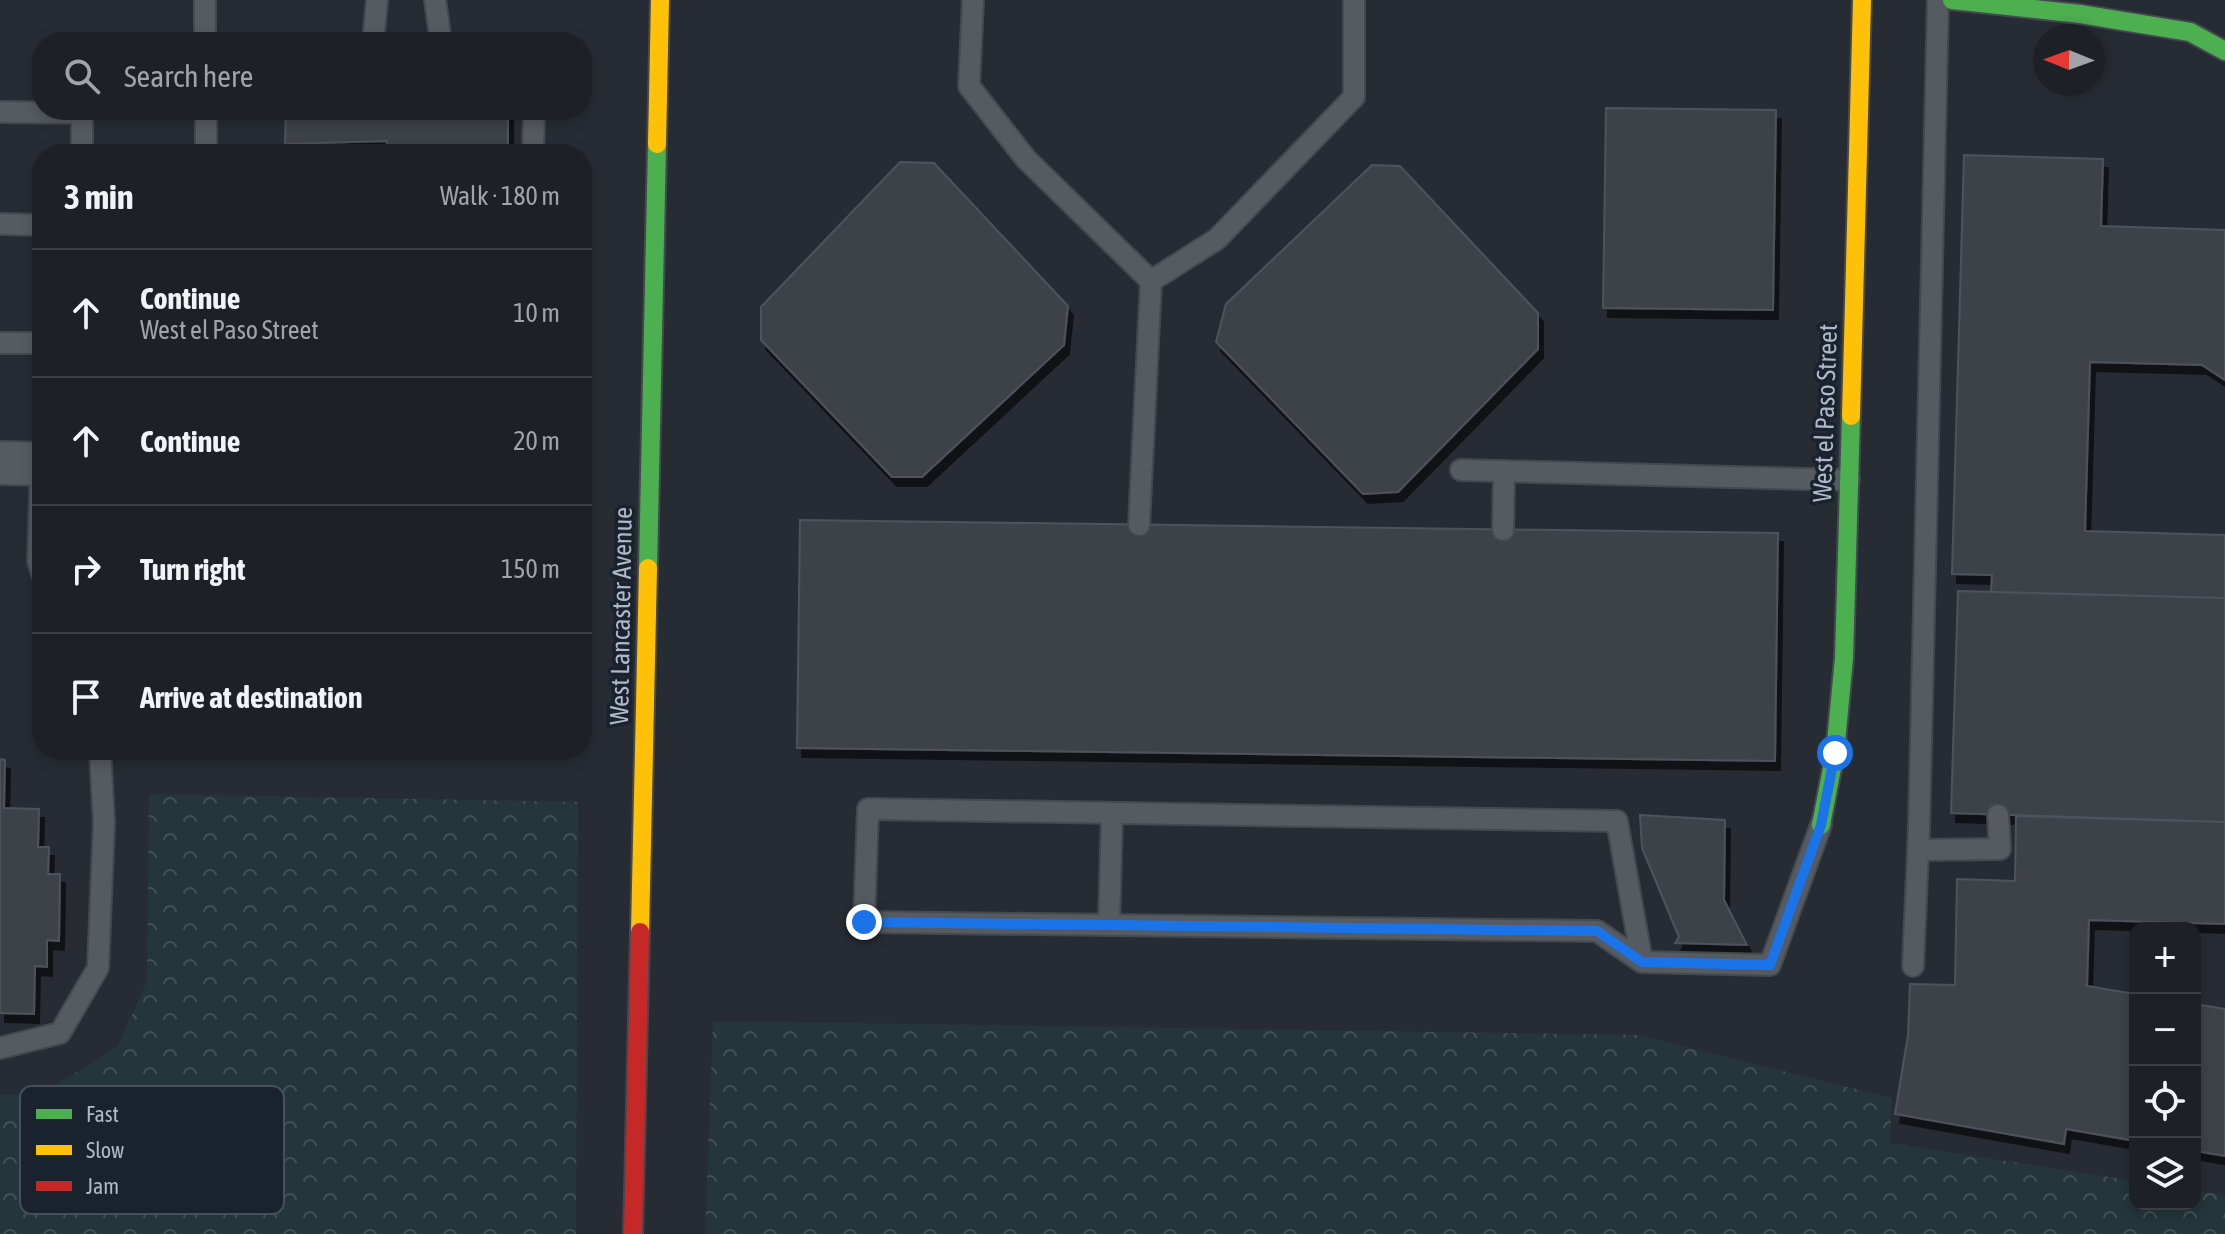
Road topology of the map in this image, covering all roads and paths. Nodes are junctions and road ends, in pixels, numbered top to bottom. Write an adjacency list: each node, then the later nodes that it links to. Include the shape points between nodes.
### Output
1 (205, 0): 14 (lane)
2 (377, 0): 15 (lane)
3 (435, 0): 16 (lane)
4 (660, 0): 47 (main road, West Lancaster Avenue)
5 (973, 0): 28 (lane, via 969,86 1026,159)
6 (1354, 0): 28 (lane, via 1354,97 1217,239)
7 (1862, 0): 34 (main road, West el Paso Street)
8 (1938, 0): 42 (lane)
9 (1952, 0): 10 (main road)
10 (1981, 2): 12 (main road)
11 (2123, 4): 13 (lane)
12 (2055, 6): 13 (main road)
13 (2080, 14): 17 (main road, via 2190,32)
14 (205, 32)
15 (374, 32)
16 (440, 32)
17 (2225, 51)
18 (0, 112): 19 (lane)
19 (32, 112)
20 (82, 120): 23 (lane)
21 (206, 120): 24 (lane)
22 (534, 120): 25 (lane)
23 (82, 144)
24 (206, 144)
25 (533, 144)
26 (0, 224): 27 (lane)
27 (32, 225)
28 (1151, 281): 36 (lane)
29 (0, 343): 30 (lane)
30 (32, 343)
31 (28, 464): 35 (lane)
32 (1461, 470): 33 (lane)
33 (1504, 471): 34 (lane); 37 (lane)
34 (1849, 480): 41 (main road, West el Paso Street, via 1844,658 1835,753)
35 (32, 503)
36 (1139, 525)
37 (1503, 530)
38 (101, 760): 46 (lane, via 104,823 98,968 60,1033)
39 (1112, 813): 43 (lane); 43 (lane, via 868,809 864,922); 44 (lane, via 1617,821)
40 (1998, 815): 42 (lane, via 2000,849)
41 (1821, 825): 44 (lane, via 1770,965)
42 (1918, 850): 45 (lane)
43 (1109, 925): 44 (lane, via 1597,931)
44 (1642, 962)
45 (1913, 966)
46 (0, 1048)
47 (633, 1234)

